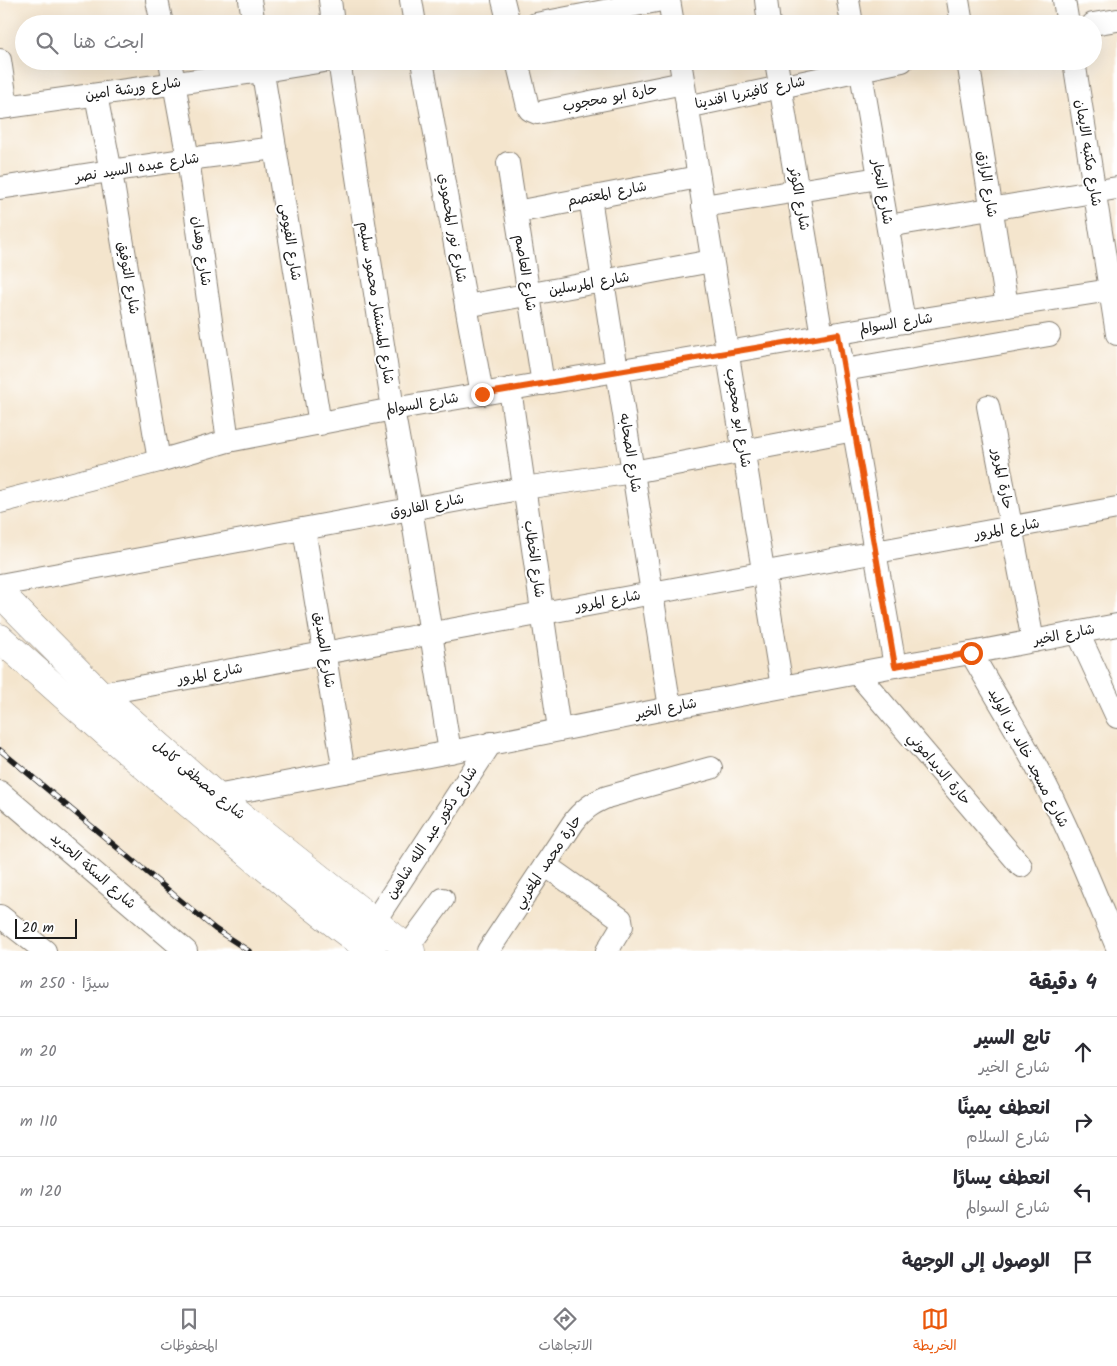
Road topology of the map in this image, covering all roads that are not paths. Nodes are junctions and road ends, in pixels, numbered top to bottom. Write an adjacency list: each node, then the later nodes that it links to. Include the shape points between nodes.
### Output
1 (157, 0): 13 (street)
2 (250, 0): 14 (street)
3 (330, 0): 15 (street)
4 (411, 0): 16 (street)
5 (503, 0): 17 (street)
6 (662, 0): 12 (street)
7 (670, 0): 19 (street)
8 (766, 0): 20 (street)
9 (848, 0): 21 (street)
10 (958, 0): 22 (street)
11 (1064, 0): 23 (street)
12 (577, 8): 18 (street)
13 (160, 15)
14 (252, 15)
15 (332, 15)
16 (414, 15)
17 (507, 15)
18 (559, 15)
19 (672, 15)
20 (768, 15)
21 (850, 15)
22 (960, 15)
23 (1066, 15)
24 (1117, 20): 25 (street)
25 (1102, 22)
26 (0, 60): 43 (street)
27 (172, 70): 39 (street, شارع وهدان)
28 (242, 70): 39 (street, شارع ورشة امين)
29 (262, 70): 44 (street, شارع الفيومى)
30 (340, 70): 76 (street, شارع المستشار محمود سليم)
31 (424, 70): 63 (street, شارع نور المحمودي)
32 (519, 70): 38 (street, حارة ابو محجوب, via 527,103 530,110 537,113)
33 (777, 70): 40 (street, شارع الكوثر)
34 (845, 70): 40 (street, شارع كافيتريا افندينا)
35 (861, 70): 49 (street, شارع النجار)
36 (969, 70): 56 (street, شارع الرازق)
37 (1075, 70): 53 (street, شارع مكتبه الايمان)
38 (681, 72): 42 (street, شارع ابو محجوب)
39 (175, 84): 41 (street, شارع ورشة امين); 45 (street, شارع وهدان)
40 (780, 87): 42 (street, شارع كافيتريا افندينا); 52 (street, شارع الكوثر)
41 (96, 94): 43 (street, شارع ورشة امين); 47 (street, شارع التوفيق)
42 (687, 107): 48 (street, شارع ابو محجوب)
43 (4, 108)
44 (275, 148): 45 (street, شارع عبده السيد نصر); 77 (street, شارع الفيومى)
45 (188, 159): 47 (street, شارع عبده السيد نصر); 79 (street, شارع وهدان)
46 (508, 163): 57 (street, شارع العاصم)
47 (110, 172): 50 (street, شارع عبده السيد نصر); 81 (street, شارع التوفيق)
48 (698, 177): 54 (street, شارع المعتصم); 55 (street, شارع ابو محجوب)
49 (880, 178): 52 (street); 58 (street, شارع النجار)
50 (0, 188)
51 (1117, 188): 53 (street)
52 (798, 191): 55 (street); 67 (street, شارع الكوثر)
53 (1094, 191): 56 (street); 61 (street, شارع مكتبه الايمان)
54 (590, 198): 57 (street, شارع المعتصم); 60 (street, شارع الصحابه)
55 (703, 206): 59 (street, شارع ابو محجوب)
56 (991, 209): 58 (street); 64 (street, شارع الرازق)
57 (516, 212): 62 (street, شارع العاصم)
58 (888, 226): 65 (street, شارع النجار)
59 (712, 261): 60 (street, شارع المرسلين); 69 (street, شارع ابو محجوب)
60 (603, 281): 62 (street, شارع المرسلين); 71 (street, شارع الصحابه)
61 (1114, 290): 64 (street, شارع السوالم); 66 (street, شارع مكتبه الايمان)
62 (529, 295): 63 (street, شارع المرسلين); 72 (street, شارع العاصم)
63 (466, 306): 74 (street, شارع نور المحمودي)
64 (1007, 306): 65 (street, شارع السوالم)
65 (904, 322): 67 (street, شارع السوالم)
66 (1117, 334)
67 (830, 335): 69 (street, شارع السوالم); 70 (street, شارع الكوثر)
68 (1049, 335): 70 (street)
69 (727, 352): 71 (street, شارع السوالم); 80 (street, شارع ابو محجوب)
70 (844, 370): 78 (street, شارع الكوثر)
71 (617, 371): 72 (street, شارع السوالم); 82 (street, شارع الصحابه)
72 (543, 384): 73 (street, شارع السوالم)
73 (510, 389): 74 (street, شارع السوالم); 83 (street, شارع الخطاب)
74 (482, 394): 76 (street, شارع السوالم)
75 (988, 406): 87 (street, حارة المرور)
76 (393, 409): 77 (street, شارع السوالم); 86 (street, شارع المستشار محمود سليم)
77 (320, 424): 79 (street, شارع السوالم)
78 (854, 430): 80 (street, شارع الفاروق); 89 (street, شارع الكوثر)
79 (228, 441): 81 (street, شارع السوالم)
80 (743, 451): 82 (street, شارع الفاروق); 90 (street, شارع ابو محجوب)
81 (159, 461): 84 (street, شارع السوالم)
82 (633, 472): 83 (street, شارع الفاروق); 93 (street, شارع الصحابه)
83 (524, 488): 86 (street, شارع الفاروق); 94 (street, شارع الخطاب)
84 (0, 502)
85 (1117, 508): 87 (street, شارع المرور)
86 (411, 509): 88 (street, شارع الفاروق); 97 (street, شارع المستشار محمود سليم)
87 (1011, 528): 89 (street, شارع المرور); 99 (street, حارة المرور)
88 (304, 529): 91 (street, شارع الفاروق); 100 (street, شارع الصديق)
89 (876, 553): 90 (street, شارع المرور); 102 (street, شارع الكوثر)
90 (763, 573): 93 (street, شارع المرور); 104 (street, شارع ابو محجوب)
91 (0, 585)
92 (0, 593): 105 (main road, شارع مصطفى كامل)
93 (652, 593): 94 (street, شارع المرور); 106 (street, شارع الصحابه)
94 (542, 613): 97 (street, شارع المرور); 108 (street, شارع الخطاب)
95 (1117, 625): 96 (street, شارع الخير)
96 (1078, 633): 99 (street, شارع الخير); 107 (street)
97 (431, 634): 100 (street, شارع المرور); 110 (street, شارع المستشار محمود سليم)
98 (0, 638): 119 (main road, شارع مصطفى كامل, via 178,795 298,894)
99 (1033, 641): 101 (street, شارع الخير)
100 (324, 653): 105 (street, شارع المرور); 112 (street, شارع الصديق)
101 (971, 653): 102 (street, شارع الخير); 120 (street, شارع مسجد خالد بن الوليد, via 1058,809)
102 (895, 666): 103 (street, شارع الخير)
103 (857, 673): 104 (street, شارع الخير); 116 (street, حارة الديداموني)
104 (782, 687): 106 (street, شارع الخير)
105 (100, 694): 114 (main road, شارع مصطفى كامل)
106 (670, 708): 108 (street, شارع الخير)
107 (1117, 718)
108 (559, 729): 109 (street, شارع الخير)
109 (490, 743): 110 (street, شارع الخير); 119 (street, شارع دكتور عبد الله شاهين)
110 (450, 752): 112 (street, شارع الخير)
111 (711, 768): 115 (street, حارة محمد المغربي, via 597,801 579,814)
112 (344, 772): 114 (street, شارع الخير)
113 (1, 794): 123 (street, شارع السكة الحديد)
114 (216, 796): 119 (main road, شارع مصطفى كامل)
115 (545, 865): 124 (street, حارة محمد المغربي); 125 (street, via 621,919 622,926)
116 (1021, 866)
117 (443, 899): 121 (street)
118 (0, 916): 122 (street)
119 (365, 942): 121 (main road, شارع مصطفى كامل)
120 (1117, 947)
121 (409, 949)
122 (45, 951)
123 (186, 951)
124 (488, 951)
125 (607, 951)

